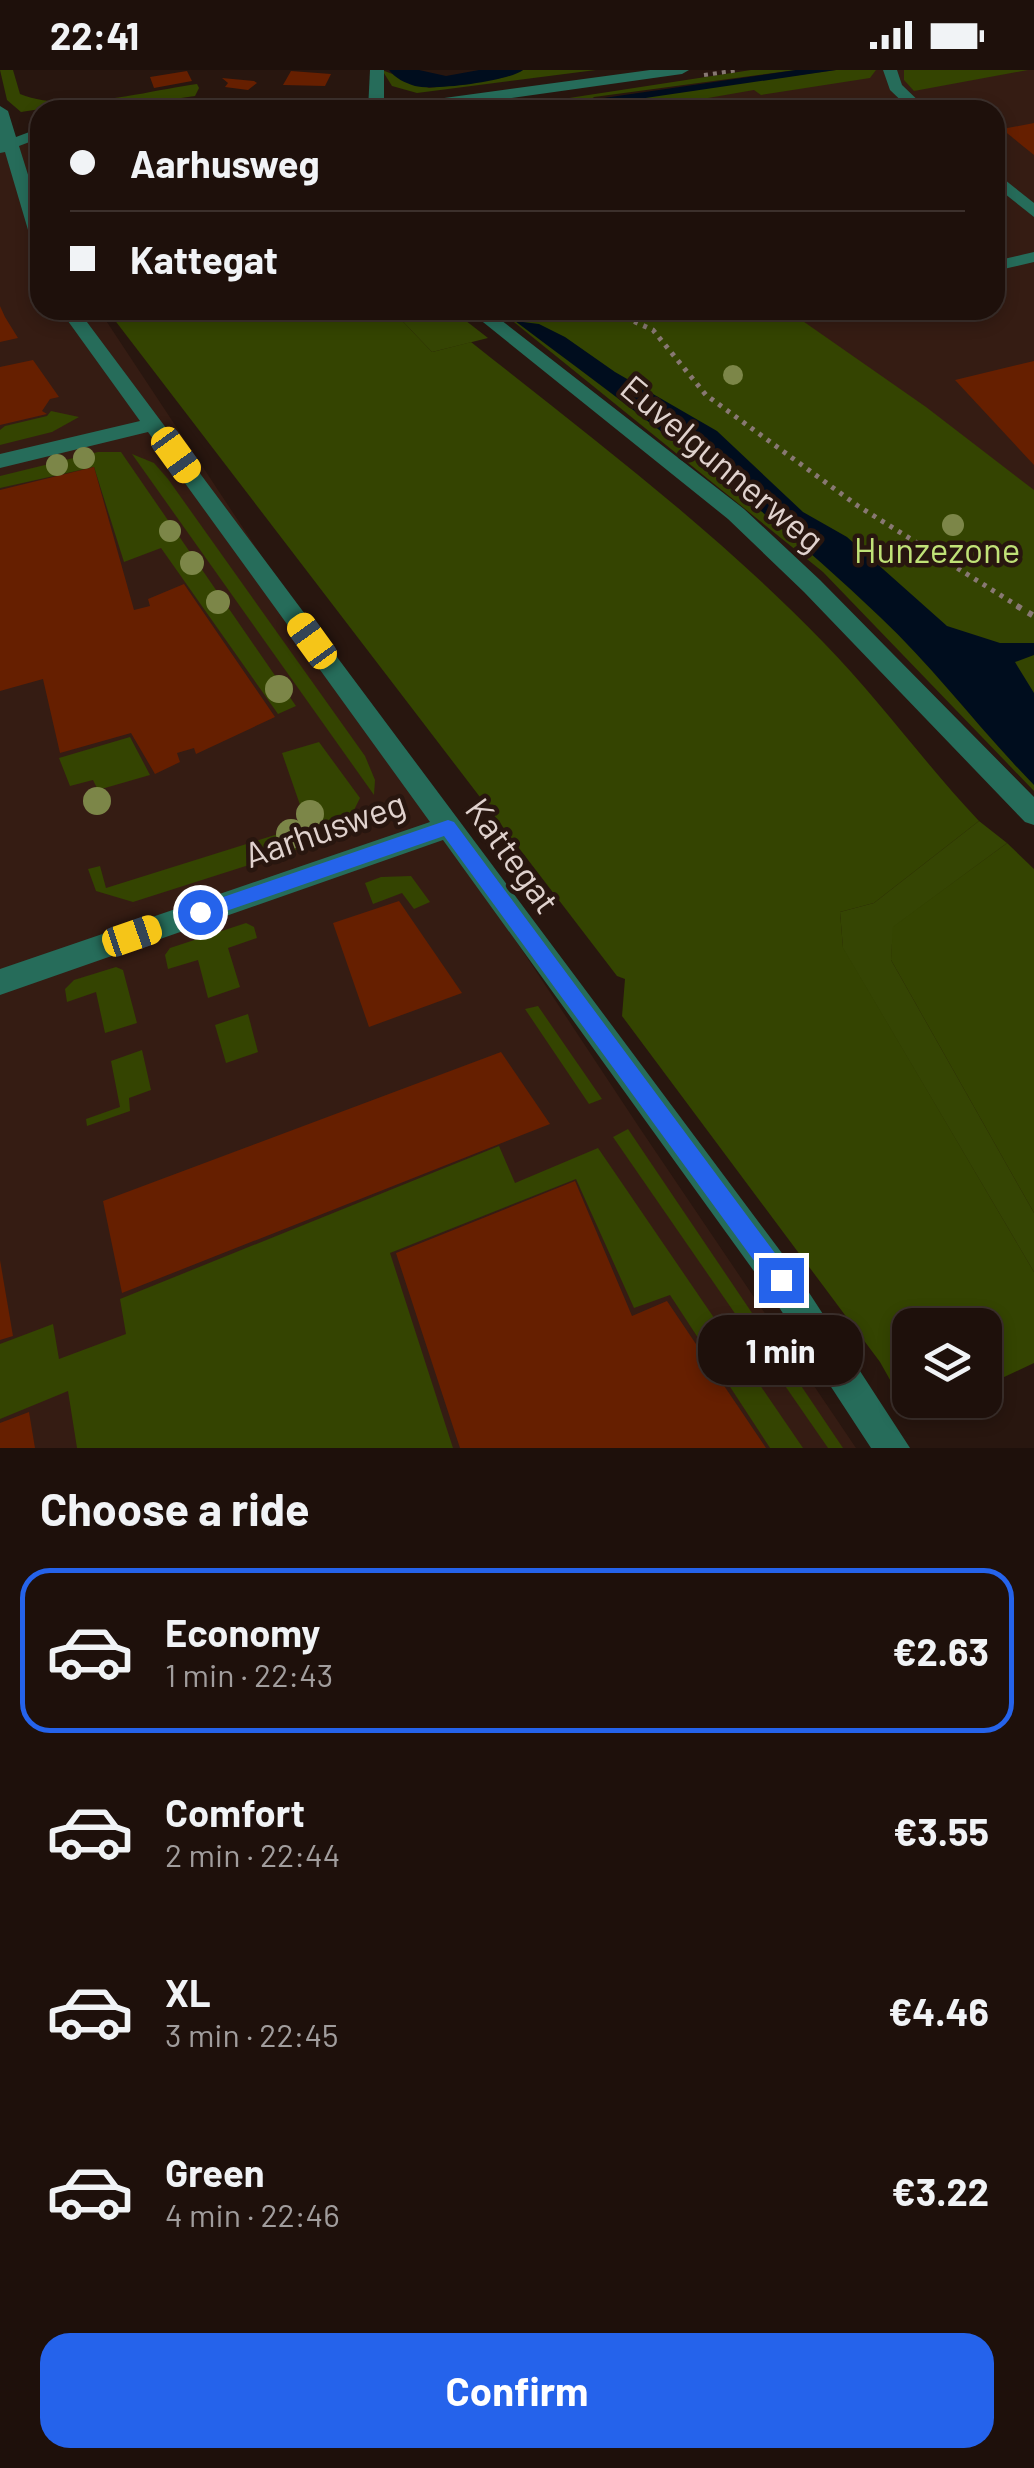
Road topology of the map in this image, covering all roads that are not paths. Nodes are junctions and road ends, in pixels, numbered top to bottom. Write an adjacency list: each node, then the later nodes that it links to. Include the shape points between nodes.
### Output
1 (377, 70): 4 (street)
2 (682, 70): 5 (street)
3 (890, 70): 6 (street, via 895,88)
4 (376, 100)
5 (465, 100)
6 (909, 100)
7 (0, 111): 9 (street)
8 (30, 137): 9 (street)
9 (4, 146): 12 (street)
10 (1005, 187): 11 (street)
11 (1034, 212)
12 (30, 214)
13 (1034, 258): 14 (street)
14 (1005, 264)
15 (76, 320): 17 (street, Kattegat)
16 (491, 320): 19 (street, Euvelgunnerweg, via 736,514)
17 (153, 424): 18 (street); 20 (street, Kattegat)
18 (0, 461)
19 (1034, 814)
20 (448, 827): 21 (street, Aarhusweg); 22 (street, Kattegat, via 781,1280)
21 (0, 982)
22 (892, 1448)

